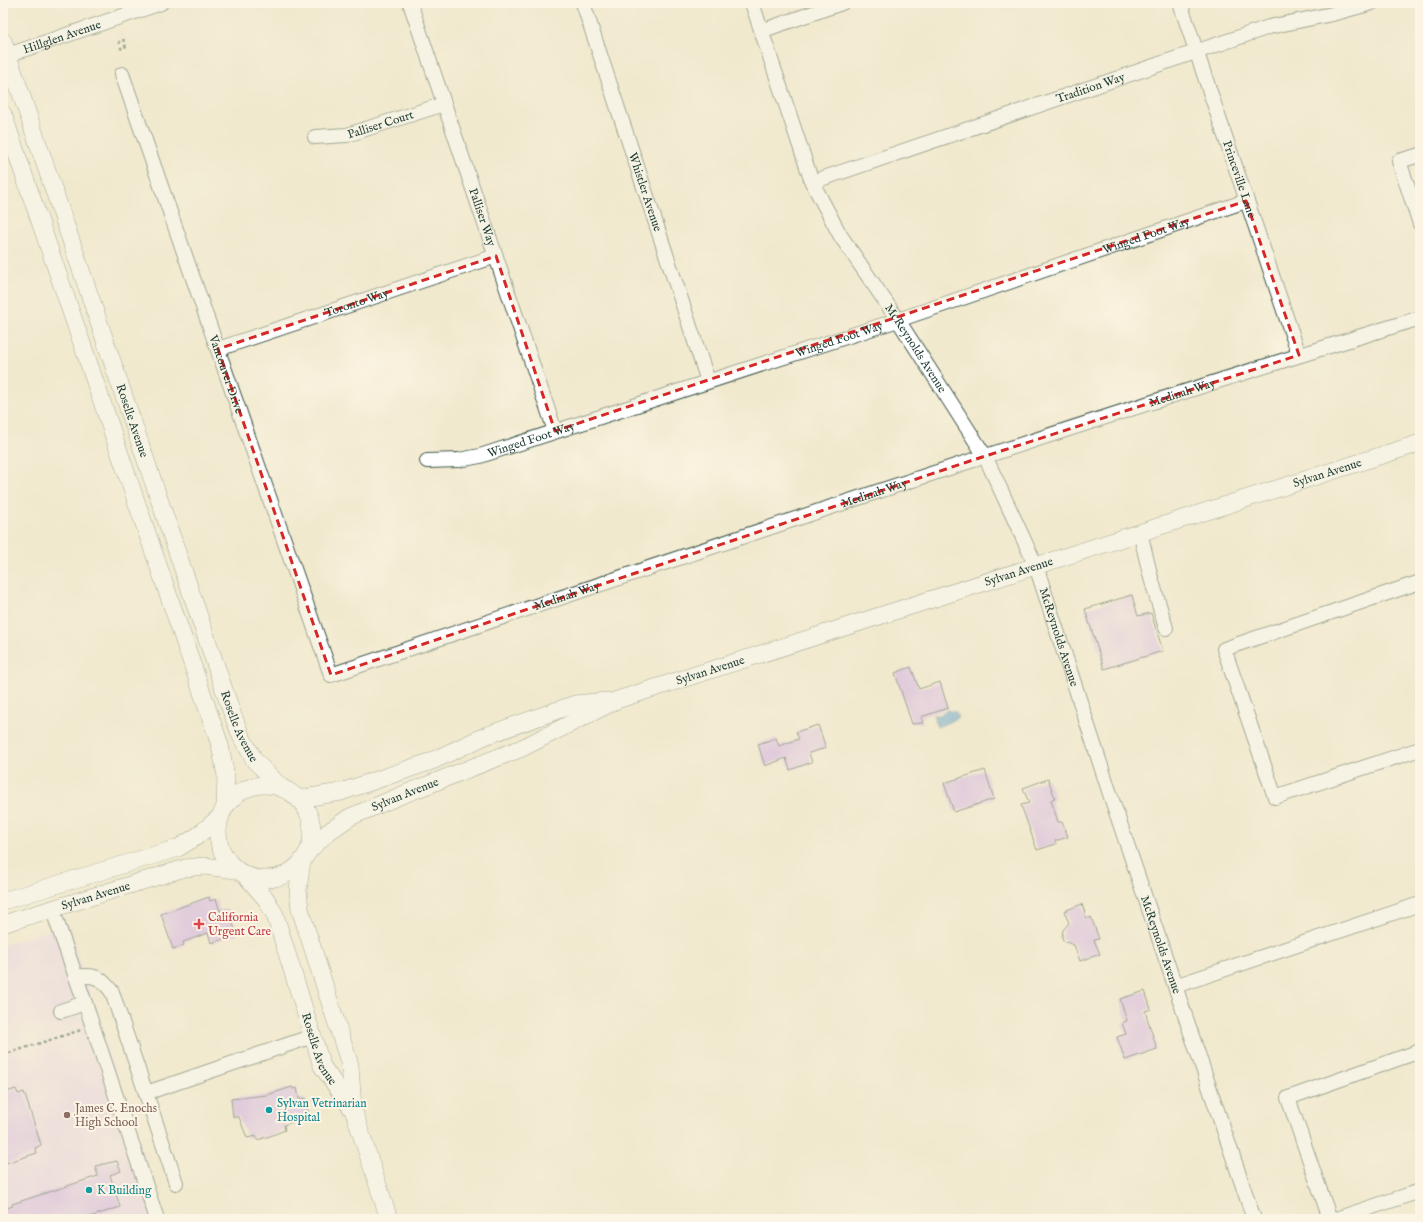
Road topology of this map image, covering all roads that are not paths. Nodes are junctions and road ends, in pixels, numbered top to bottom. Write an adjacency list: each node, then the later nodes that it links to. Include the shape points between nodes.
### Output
1 (161, 3): 9 (street, Hillglen Avenue)
2 (410, 3): 12 (street, Palliser Way)
3 (583, 3): 24 (street, Whistler Avenue)
4 (752, 3): 8 (street, McReynolds Avenue)
5 (842, 3): 8 (street)
6 (1180, 3): 10 (street, Princeville Lane)
7 (1372, 3): 10 (street, Tradition Way, via 1269,27)
8 (761, 31): 16 (street, McReynolds Avenue)
9 (5, 50): 36 (main road, Roselle Avenue, via 232,713 241,736 256,761)
10 (1198, 52): 16 (street, Tradition Way); 17 (street, Princeville Lane)
11 (122, 74): 22 (street, Vancouver Drive)
12 (444, 104): 14 (street, Palliser Court, via 347,135); 19 (street, Palliser Way)
13 (3, 114): 38 (main road, Roselle Avenue, via 220,745 226,776)
14 (315, 137)
15 (1420, 154): 18 (street, via 1399,162)
16 (812, 182): 21 (street, McReynolds Avenue, via 840,235)
17 (1246, 201): 21 (street, Winged Foot Way); 23 (street, Princeville Lane)
18 (1420, 224)
19 (496, 256): 22 (street, Toronto Way); 25 (street, Palliser Way)
20 (1420, 318): 23 (street, Medinah Way)
21 (898, 320): 24 (street, Winged Foot Way); 27 (street, McReynolds Avenue)
22 (218, 349): 33 (street, Vancouver Drive)
23 (1299, 355): 27 (street, Medinah Way)
24 (708, 380): 25 (street, Winged Foot Way)
25 (555, 431): 28 (street, Winged Foot Way, via 480,456 459,460)
26 (1420, 443): 29 (main road, Sylvan Avenue)
27 (985, 456): 30 (street, McReynolds Avenue); 33 (street, Medinah Way)
28 (427, 461)
29 (1140, 532): 30 (main road, Sylvan Avenue); 32 (street)
30 (1036, 566): 34 (main road, Sylvan Avenue); 46 (street, McReynolds Avenue)
31 (1420, 582): 35 (street, via 1224,648 1275,797)
32 (1166, 628)
33 (331, 675)
34 (617, 700): 37 (main road, Sylvan Avenue, via 575,704 485,736 432,761 341,792); 39 (main road, Sylvan Avenue, via 522,748 350,817 327,833)
35 (1420, 749)
36 (283, 789): 37 (main road); 38 (main road, via 268,785 253,787 239,793)
37 (298, 799): 39 (main road, via 306,809 312,831)
38 (223, 812): 40 (main road, via 218,834 220,847 225,858); 41 (main road, Sylvan Avenue, via 196,837 178,848)
39 (306, 856): 40 (main road, via 290,873 276,878 261,879); 52 (main road, Roselle Avenue, via 298,890 300,909 350,1065)
40 (241, 873): 43 (main road, Sylvan Avenue, via 204,866 185,868); 49 (main road, Roselle Avenue, via 266,899 275,915)
41 (3, 901)
42 (1420, 904): 46 (street)
43 (52, 908): 44 (main road, Sylvan Avenue); 45 (street)
44 (3, 924)
45 (76, 977): 47 (street); 51 (street, via 97,977 112,992)
46 (1175, 986): 57 (street, McReynolds Avenue)
47 (85, 1003): 48 (street); 55 (street)
48 (61, 1011)
49 (313, 1036): 51 (street); 52 (main road, Roselle Avenue, via 322,1066)
50 (1420, 1051): 58 (street, via 1288,1098)
51 (146, 1092): 53 (street)
52 (352, 1109): 56 (main road, Roselle Avenue)
53 (176, 1183)
54 (1420, 1190): 59 (street)
55 (157, 1219)
56 (389, 1219)
57 (1254, 1219)
58 (1330, 1219)
59 (1336, 1219)

